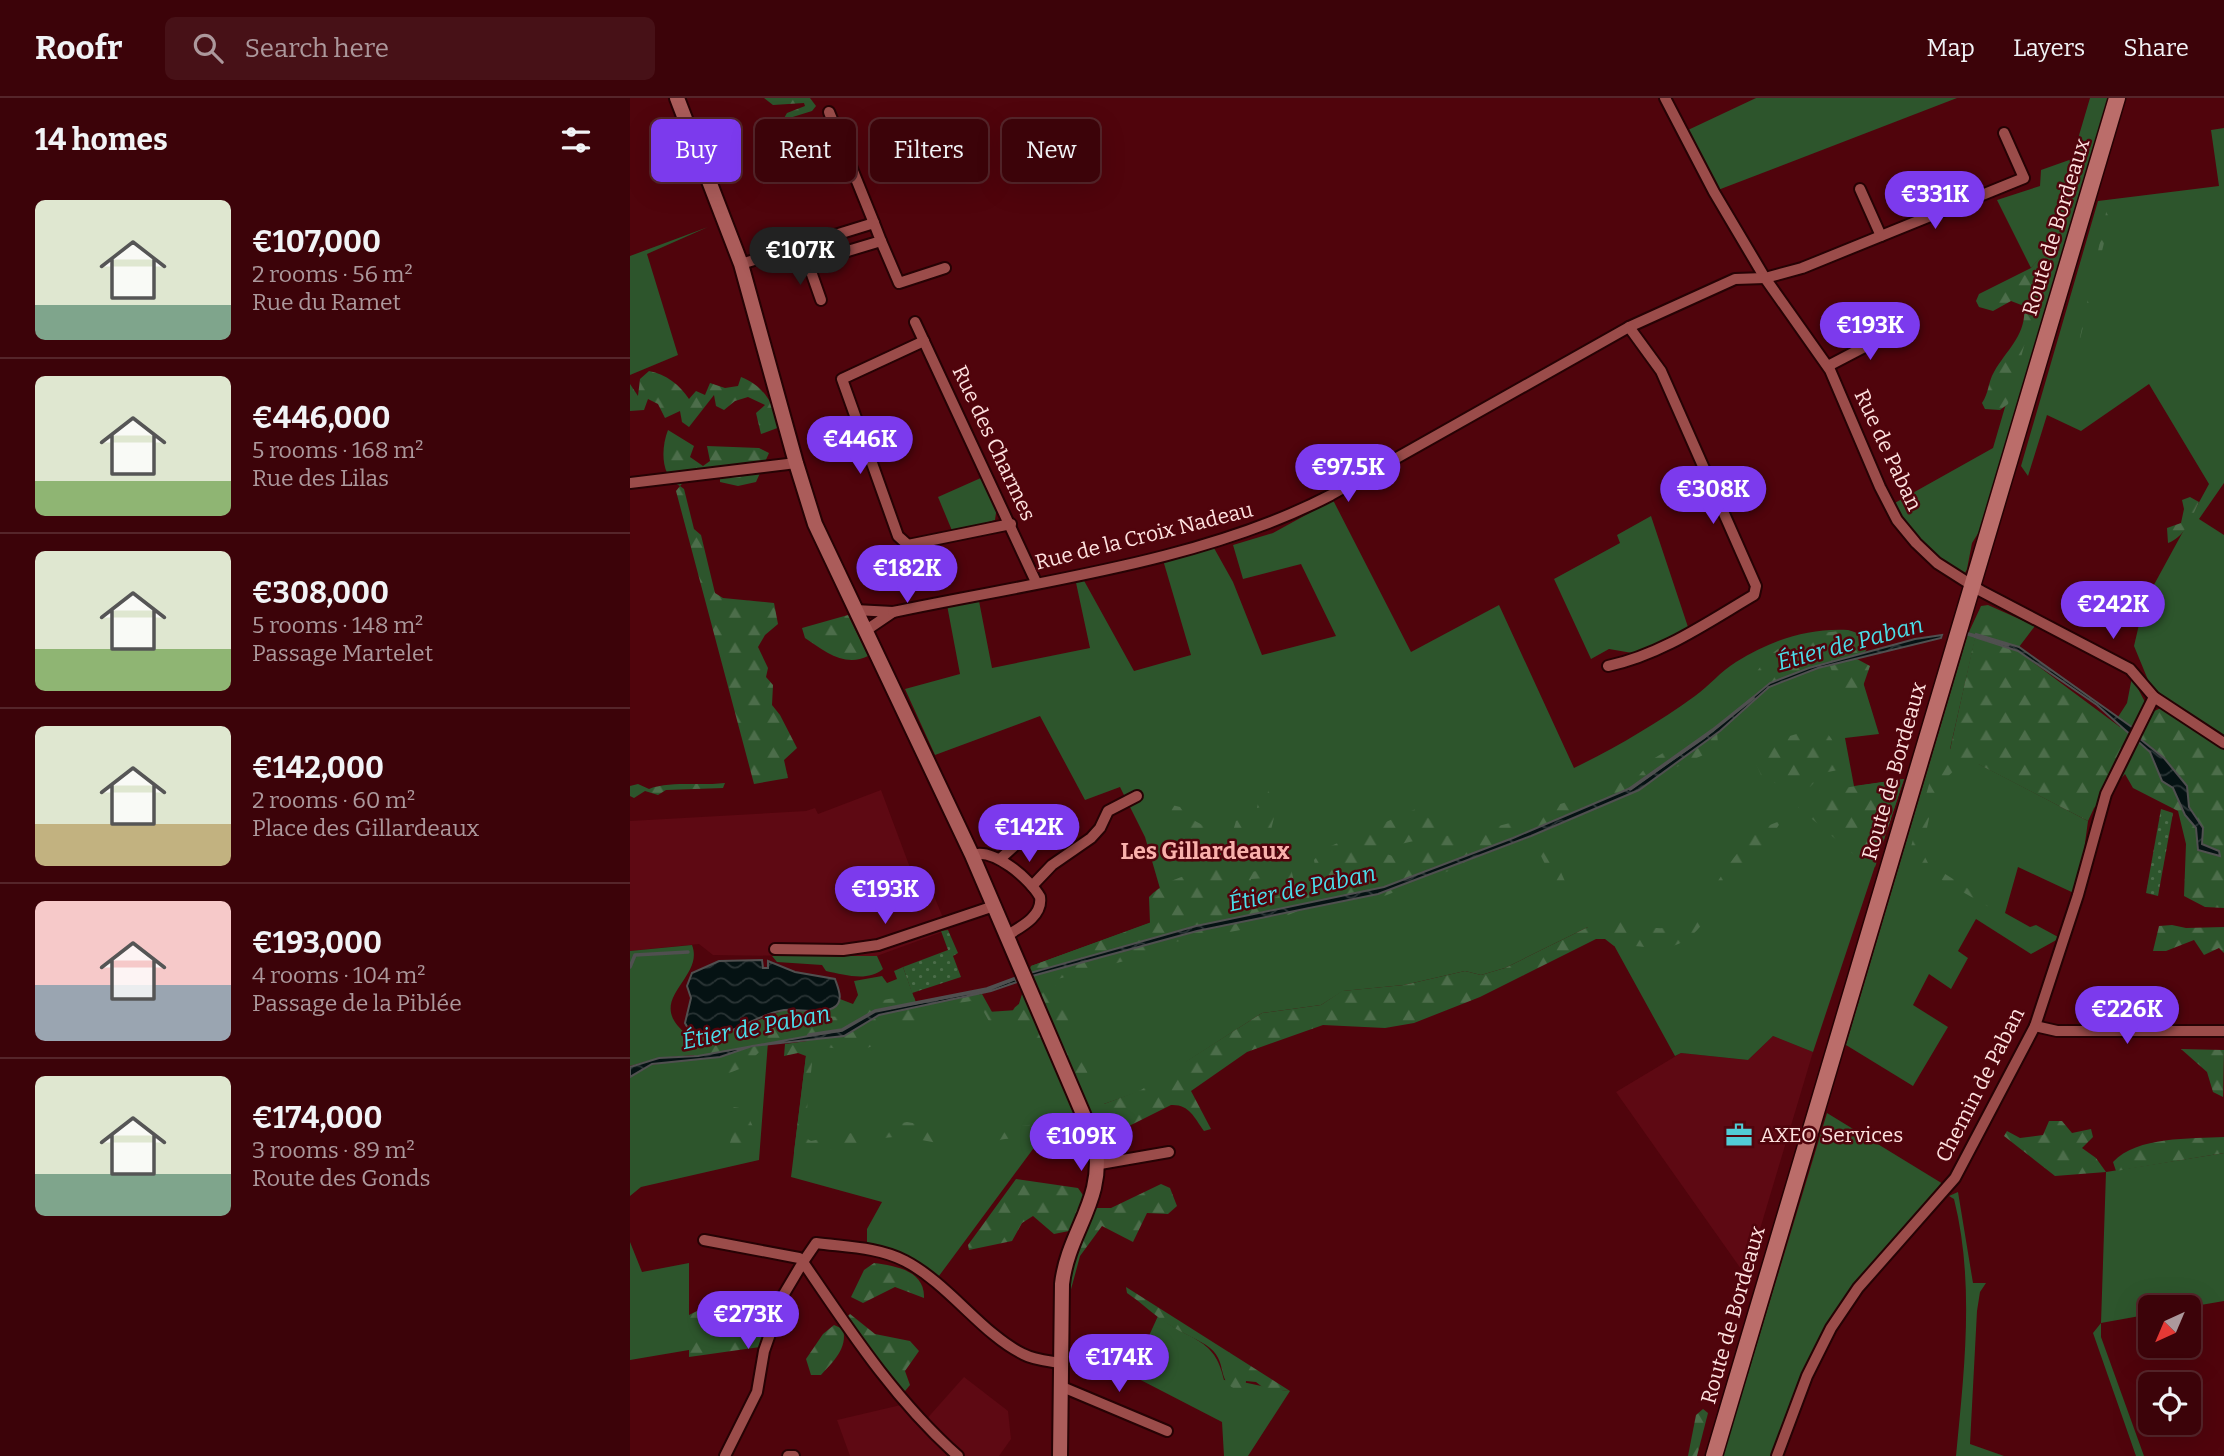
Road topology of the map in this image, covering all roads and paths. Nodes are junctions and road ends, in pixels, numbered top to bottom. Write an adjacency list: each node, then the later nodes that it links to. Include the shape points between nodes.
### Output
1 (677, 98): 12 (street)
2 (1665, 98): 14 (street, Rue de Paban)
3 (2117, 98): 25 (main road, Route de Bordeaux)
4 (829, 112): 7 (street)
5 (2004, 133): 8 (street, Rue de la Croix Nadeau, via 2024,178)
6 (1860, 189): 8 (street)
7 (874, 223): 9 (street); 10 (street)
8 (1881, 236): 14 (street, Rue de la Croix Nadeau)
9 (881, 241): 11 (street); 13 (street, via 899,283)
10 (797, 246): 11 (street); 12 (street)
11 (808, 263): 15 (street)
12 (741, 264): 21 (street)
13 (945, 268)
14 (1765, 278): 17 (street, Rue de la Croix Nadeau, via 1735,279); 20 (street, Rue de Paban)
15 (821, 300)
16 (915, 322): 19 (street, Rue des Charmes)
17 (1629, 327): 24 (street, Rue de la Croix Nadeau, via 1283,519 1221,541); 29 (street, via 1661,371 1756,586 1754,595 1693,631 1630,661)
18 (1897, 330): 20 (street)
19 (924, 341): 23 (street, Rue des Charmes); 23 (street, via 842,379 898,536 908,545)
20 (1828, 366): 25 (street, Rue de Paban, via 1897,520 1937,563)
21 (796, 463): 22 (street); 26 (street, via 815,524)
22 (630, 483)
23 (1011, 524): 24 (street, Rue des Charmes)
24 (1036, 582): 27 (street, Rue de la Croix Nadeau)
25 (1971, 584): 30 (street, Rue de Paban, via 2130,669); 54 (main road, Route de Bordeaux)
26 (855, 610): 27 (street); 28 (street)
27 (893, 612): 28 (street)
28 (865, 631): 34 (street)
29 (1608, 666)
30 (2154, 697): 31 (street, Rue de Paban); 40 (street, Chemin de Paban, via 2106,794)
31 (2224, 743)
32 (1138, 796): 36 (street, via 1108,811 1091,838)
33 (1029, 833): 35 (street)
34 (972, 855): 35 (street); 37 (street)
35 (1000, 859): 36 (street)
36 (1031, 886): 38 (street, via 1040,897 1036,915)
37 (994, 906): 38 (street); 39 (street, via 878,945 844,950)
38 (1006, 936): 43 (street, via 1095,1142)
39 (775, 949)
40 (2035, 1026): 41 (street, via 2057,1031); 55 (street, Chemin de Paban, via 1955,1178 1858,1288 1831,1328)
41 (2224, 1031)
42 (1170, 1152): 43 (street)
43 (1100, 1164): 46 (street, via 1095,1192 1064,1270)
44 (704, 1240): 45 (street)
45 (803, 1262): 46 (street, via 816,1243 879,1251 936,1280 1024,1355); 49 (street, via 784,1294 757,1392); 52 (street, via 886,1381 922,1424)
46 (1060, 1363): 47 (street)
47 (1060, 1386): 48 (street); 53 (street)
48 (1167, 1431)
49 (725, 1456)
50 (788, 1456): 51 (street)
51 (794, 1456)
52 (958, 1456)
53 (1060, 1456)
54 (1714, 1456)
55 (1777, 1456)

